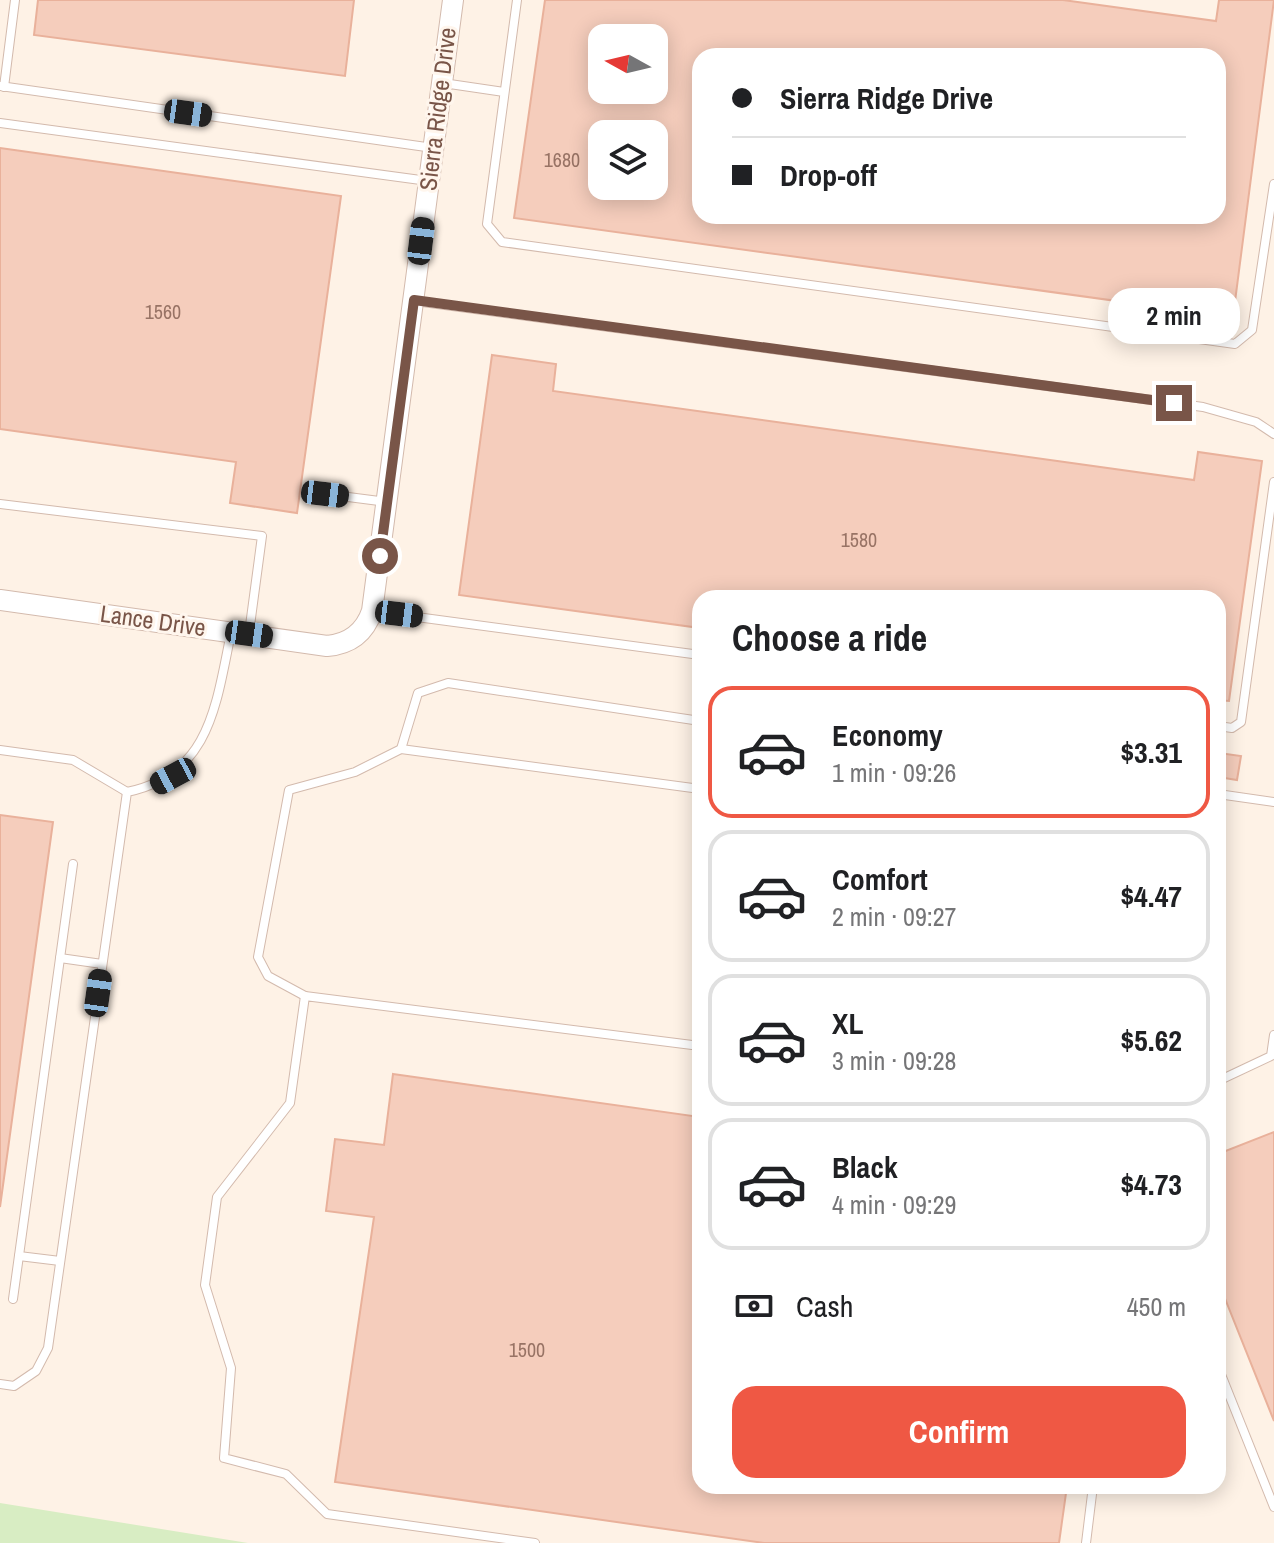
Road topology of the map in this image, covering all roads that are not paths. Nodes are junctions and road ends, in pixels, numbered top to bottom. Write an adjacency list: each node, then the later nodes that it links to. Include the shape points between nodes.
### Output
1 (15, 0): 5 (lane)
2 (453, 0): 4 (street, Sierra Ridge Drive)
3 (517, 0): 6 (lane)
4 (442, 83): 6 (lane); 8 (street, Sierra Ridge Drive)
5 (2, 86): 8 (lane)
6 (504, 92): 10 (lane, via 487,224 502,242 1235,344 1252,330)
7 (0, 123): 9 (lane)
8 (434, 148): 9 (street, Sierra Ridge Drive)
9 (429, 181): 11 (street, Sierra Ridge Drive)
10 (1274, 184)
11 (414, 300): 12 (lane, via 1203,407 1256,422); 15 (street, Sierra Ridge Drive)
12 (1274, 434)
13 (1274, 482): 23 (lane, via 1241,722)
14 (325, 494): 15 (lane)
15 (387, 502): 18 (street, Sierra Ridge Drive)
16 (0, 504): 19 (lane, via 262,536)
17 (0, 600): 19 (street, Lance Drive)
18 (372, 611): 20 (street, Sierra Ridge Drive); 21 (lane)
19 (240, 633): 20 (street, Lance Drive, via 327,646); 27 (lane, via 190,759 173,776)
20 (352, 640)
21 (692, 654)
22 (692, 720): 24 (lane, via 448,683 418,693)
23 (1226, 727)
24 (401, 749): 26 (lane); 33 (lane, via 355,772 289,790 258,957 268,976)
25 (0, 750): 27 (lane, via 73,760)
26 (692, 788)
27 (127, 792): 32 (lane)
28 (1226, 795): 29 (lane)
29 (1274, 802)
30 (73, 864): 31 (lane)
31 (60, 958): 32 (lane); 38 (lane)
32 (102, 964): 39 (lane)
33 (305, 996): 35 (lane); 45 (lane, via 290,1103 217,1197 205,1285 231,1368 224,1458 286,1474 327,1514)
34 (1274, 1035): 36 (lane)
35 (692, 1045)
36 (1273, 1056): 37 (lane)
37 (1226, 1077)
38 (19, 1256): 39 (lane); 40 (lane)
39 (60, 1261): 41 (lane, via 48,1348 36,1371 14,1386)
40 (13, 1299)
41 (0, 1384)
42 (1226, 1387): 44 (lane)
43 (1092, 1494): 46 (lane)
44 (1274, 1507)
45 (535, 1543)
46 (1086, 1543)

